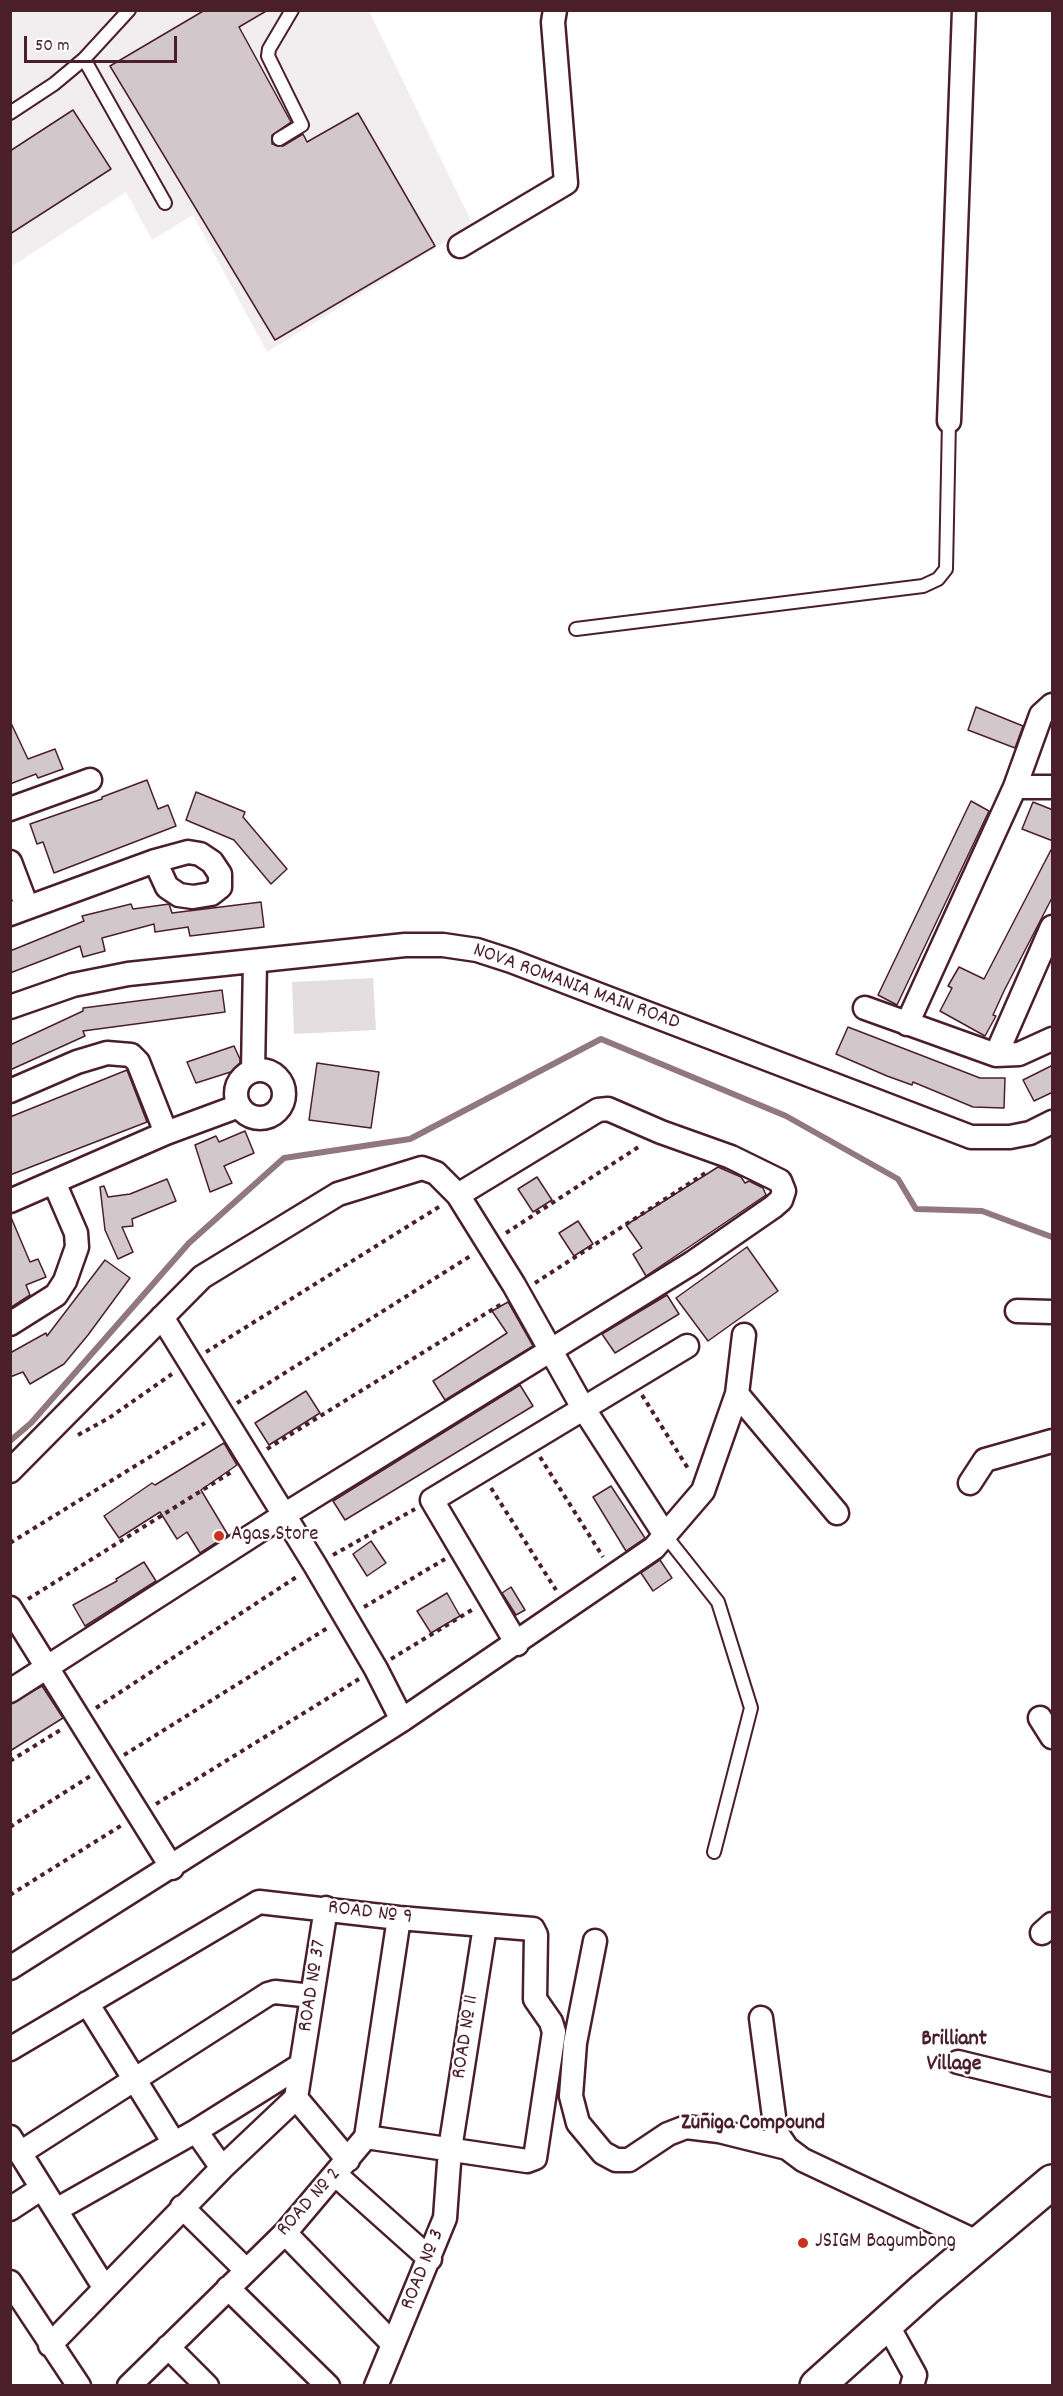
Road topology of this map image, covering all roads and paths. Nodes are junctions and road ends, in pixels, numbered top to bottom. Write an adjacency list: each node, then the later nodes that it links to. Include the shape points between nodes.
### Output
1 (129, 10): 5 (lane)
2 (292, 10): 7 (lane, via 268,56 302,125)
3 (555, 10): 9 (street, via 566,183)
4 (964, 10): 10 (street)
5 (84, 59): 6 (lane); 8 (lane)
6 (10, 113)
7 (279, 139)
8 (165, 203)
9 (460, 246)
10 (949, 421): 11 (lane, via 946,569 938,579 923,586)
11 (576, 629)
12 (1053, 705): 14 (street, via 1041,715)
13 (90, 780): 16 (street)
14 (1016, 787): 15 (street); 24 (street)
15 (1053, 787)
16 (10, 809)
17 (155, 861): 19 (street)
18 (10, 862): 19 (street)
19 (19, 910)
20 (1053, 927): 26 (street)
21 (255, 962): 22 (street, NOVA ROMANIA MAIN ROAD, via 128,974 73,986); 27 (street); 30 (street, NOVA ROMANIA MAIN ROAD, via 405,945 477,950 971,1137 1010,1137)
22 (10, 1007)
23 (865, 1008): 24 (street)
24 (907, 1024): 26 (street)
25 (1053, 1039): 26 (street, via 1019,1054)
26 (996, 1055)
27 (253, 1071): 29 (street, via 240,1081 236,1090); 29 (street, via 268,1071 281,1082 282,1104 270,1116 261,1118)
28 (10, 1091): 32 (street, via 107,1053 131,1055 138,1062)
29 (239, 1106): 32 (street)
30 (1053, 1122)
31 (661, 1132): 33 (street); 35 (street, via 608,1109 598,1110); 37 (path)
32 (166, 1133): 34 (street)
33 (731, 1156): 38 (path); 45 (street, via 780,1181 784,1191 781,1200 692,1263)
34 (54, 1182): 36 (street); 42 (street, via 76,1233 77,1247 56,1295)
35 (458, 1195): 37 (street); 41 (street, via 436,1173 422,1168 338,1194 202,1277); 46 (path)
36 (10, 1202)
37 (489, 1245): 38 (street); 50 (path)
38 (519, 1293): 45 (street); 54 (path)
39 (1017, 1311): 40 (street)
40 (1053, 1312)
41 (162, 1317): 46 (street); 56 (street)
42 (10, 1324)
43 (744, 1335): 48 (street)
44 (687, 1346): 47 (street)
45 (551, 1348): 49 (street); 61 (street)
46 (188, 1363): 50 (street); 51 (path, via 109,1418)
47 (630, 1378): 49 (street); 58 (path)
48 (737, 1394): 58 (street); 60 (street)
49 (582, 1406): 52 (street); 62 (street)
50 (222, 1413): 54 (street); 63 (path)
51 (70, 1439)
52 (528, 1439): 55 (street); 66 (path)
53 (1053, 1441): 57 (street, via 985,1460)
54 (251, 1460): 61 (street); 68 (path)
55 (479, 1470): 59 (street); 69 (path)
56 (10, 1471)
57 (970, 1483)
58 (703, 1491): 62 (street)
59 (432, 1500): 64 (street); 65 (path)
60 (837, 1513)
61 (284, 1515): 65 (street); 72 (street)
62 (664, 1534): 66 (street, via 654,1548); 83 (lane, via 718,1602 751,1708)
63 (10, 1543)
64 (461, 1550): 67 (street); 70 (path)
65 (315, 1565): 70 (street); 75 (path)
66 (615, 1576): 69 (street)
67 (491, 1598): 71 (street); 73 (path)
68 (11, 1608): 72 (street)
69 (568, 1608): 71 (street)
70 (344, 1618): 73 (street); 80 (path)
71 (518, 1644): 77 (street)
72 (49, 1666): 74 (street); 75 (street)
73 (376, 1669): 77 (street); 81 (path)
74 (10, 1691)
75 (80, 1718): 79 (path); 80 (street)
76 (1040, 1718): 78 (street)
77 (402, 1720): 84 (street)
78 (1053, 1737)
79 (10, 1761)
80 (107, 1766): 81 (street); 82 (path)
81 (139, 1814): 84 (street); 85 (path)
82 (10, 1827)
83 (714, 1852)
84 (172, 1868): 90 (street)
85 (10, 1895)
86 (326, 1908): 87 (street, ROAD № 9); 91 (street, ROAD № 37); 92 (street, ROAD № 9, via 256,1902)
87 (399, 1918): 88 (street, ROAD № 9); 101 (street)
88 (484, 1926): 105 (street, ROAD № 11); 105 (street, ROAD № 9, via 533,1929 534,1995 555,2032 535,2158 527,2162)
89 (595, 1941): 104 (street, via 574,2043 571,2096 578,2123 603,2153 616,2160 629,2160 686,2127)
90 (10, 1968)
91 (312, 1996): 96 (street, ROAD № 37); 97 (street, via 268,1994)
92 (87, 2004): 94 (street); 97 (street)
93 (761, 2018): 104 (street, via 776,2132)
94 (10, 2049)
95 (958, 2062): 98 (street)
96 (301, 2065): 99 (street, ROAD № 37); 100 (street)
97 (135, 2079): 102 (street); 103 (street)
98 (1053, 2085)
99 (296, 2098): 106 (street); 107 (street)
100 (196, 2131): 102 (street); 106 (street)
101 (366, 2137): 105 (street); 107 (street, ROAD № 2)
102 (174, 2143): 112 (street)
103 (15, 2145): 109 (street)
104 (787, 2148): 114 (street, via 803,2160)
105 (450, 2149): 115 (street, ROAD № 3, via 445,2218)
106 (222, 2168): 110 (street)
107 (342, 2168): 113 (street, ROAD № 2); 115 (street)
108 (1053, 2182): 114 (main road)
109 (42, 2188): 111 (street); 112 (street)
110 (182, 2207): 116 (street); 118 (street)
111 (10, 2209)
112 (56, 2210): 118 (street)
113 (285, 2233): 116 (street, ROAD № 2); 121 (street)
114 (979, 2243): 120 (main road)
115 (430, 2259): 121 (street, ROAD № 3)
116 (246, 2270): 119 (street, ROAD № 2)
117 (10, 2282): 122 (street)
118 (104, 2286): 122 (street)
119 (228, 2288): 123 (street, ROAD № 2); 128 (street)
120 (887, 2324): 124 (street); 130 (main road)
121 (393, 2344): 129 (street, ROAD № 3)
122 (50, 2345): 125 (street)
123 (168, 2347): 126 (street, ROAD № 2); 127 (street)
124 (916, 2382)
125 (79, 2385)
126 (129, 2385)
127 (207, 2385)
128 (328, 2385)
129 (376, 2385)
130 (817, 2385)

